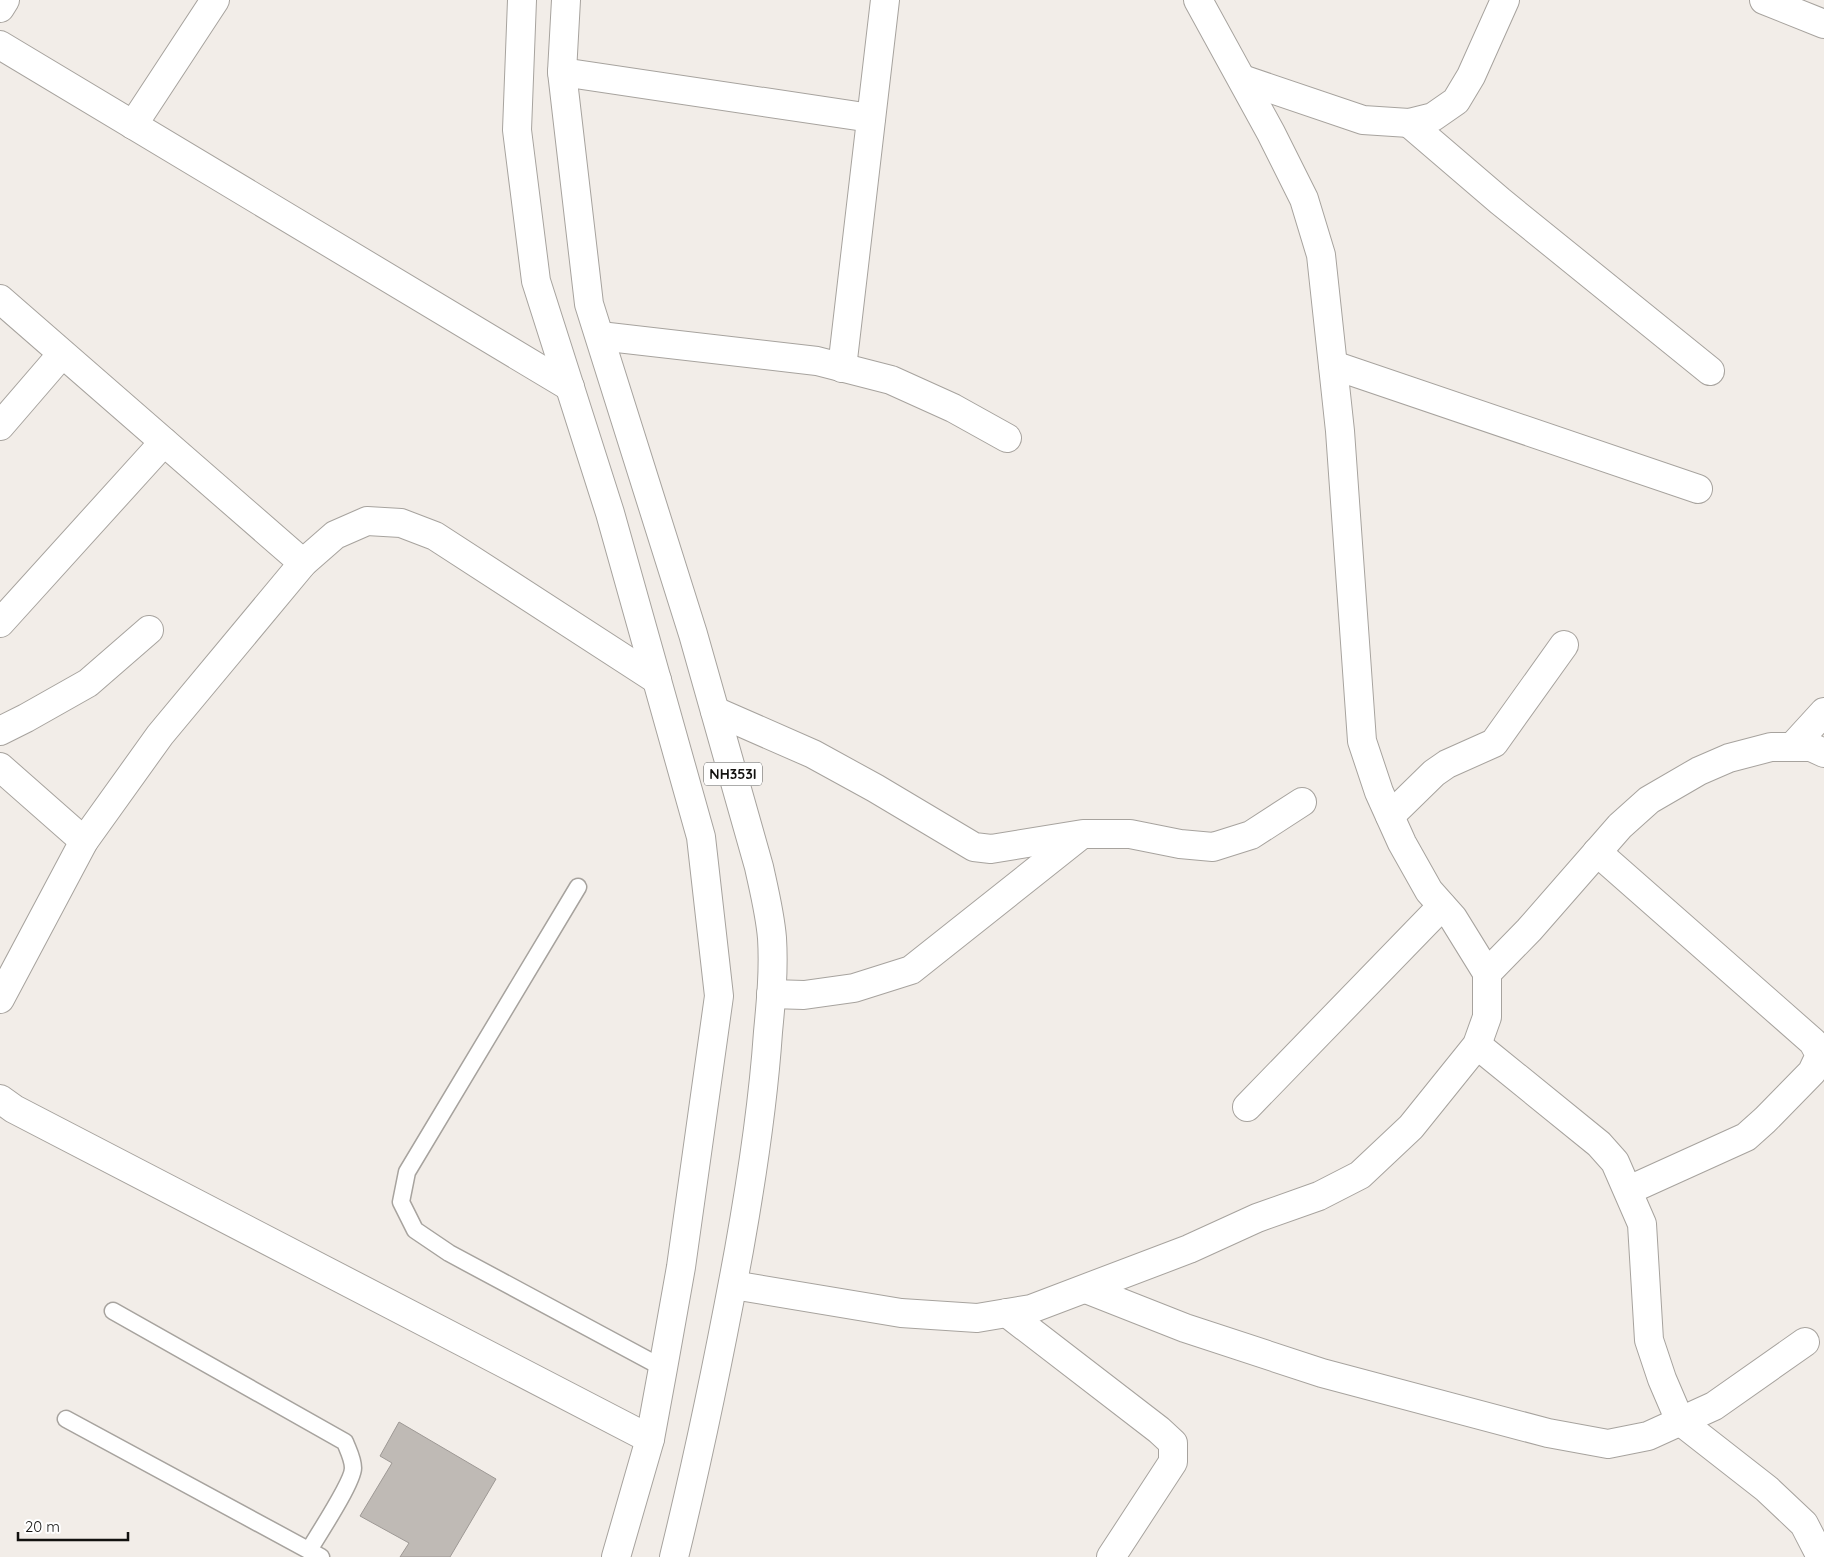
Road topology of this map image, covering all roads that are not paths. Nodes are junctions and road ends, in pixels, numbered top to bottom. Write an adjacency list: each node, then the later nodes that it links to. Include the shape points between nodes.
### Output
1 (5, 0): 9 (main road)
2 (215, 0): 16 (main road)
3 (522, 0): 23 (main road, NH353I, via 517,130 536,281)
4 (566, 0): 12 (main road, NH353I)
5 (884, 0): 14 (main road)
6 (1198, 0): 13 (main road)
7 (1504, 0): 15 (main road, via 1471,76 1456,101 1433,117)
8 (1764, 0): 10 (main road)
9 (0, 8)
10 (1824, 24)
11 (0, 45): 16 (main road)
12 (562, 72): 14 (main road); 18 (main road, NH353I, via 585,274)
13 (1242, 79): 15 (main road, via 1362,120); 20 (main road, via 1304,199 1321,256)
14 (871, 118): 21 (main road)
15 (1409, 123): 22 (main road)
16 (133, 125): 23 (main road)
17 (0, 299): 19 (main road)
18 (600, 336): 21 (main road, via 817,361); 33 (main road, NH353I)
19 (62, 354): 24 (main road); 26 (main road)
20 (1332, 365): 27 (main road); 40 (main road, via 1340,432 1362,741)
21 (842, 368): 25 (main road, via 891,380 953,408)
22 (1710, 371)
23 (570, 388): 32 (main road, NH353I, via 610,513)
24 (0, 426)
25 (1007, 438)
26 (164, 442): 28 (main road); 29 (main road)
27 (1698, 489)
28 (303, 563): 32 (main road, via 335,535 367,521 401,523 435,536); 42 (main road, via 160,735)
29 (0, 623)
30 (149, 630): 35 (main road, via 88,683)
31 (1564, 645): 40 (main road, via 1494,743 1434,772)
32 (657, 680): 58 (main road, NH353I, via 701,837 719,996 681,1267)
33 (715, 711): 41 (main road, via 813,754 974,847 992,849); 47 (main road, NH353I, via 766,896 772,937)
34 (1824, 712): 36 (main road)
35 (0, 731)
36 (1792, 747): 37 (main road, via 1811,747); 43 (main road, via 1771,747 1698,770 1649,800)
37 (1824, 753)
38 (0, 767): 42 (main road)
39 (1302, 802): 41 (main road, via 1250,835 1213,846 1180,844 1130,834)
40 (1390, 816): 45 (main road, via 1429,891)
41 (1083, 834): 47 (main road, via 911,970 854,988 804,995)
42 (84, 841): 48 (main road)
43 (1597, 852): 46 (main road); 52 (main road, via 1813,1042 1820,1055 1812,1072 1746,1137)
44 (578, 887): 58 (lane, via 407,1172 401,1202 415,1230 449,1253)
45 (1442, 906): 46 (main road); 51 (main road)
46 (1487, 973): 49 (main road, via 1487,1017)
47 (771, 994): 53 (main road, NH353I, via 754,1171)
48 (0, 998)
49 (1477, 1045): 52 (main road, via 1599,1144 1615,1162); 54 (main road, via 1411,1127 1360,1175 1319,1196)
50 (0, 1099): 61 (main road)
51 (1247, 1107)
52 (1629, 1190): 60 (main road, via 1642,1224 1649,1340)
53 (733, 1285): 56 (main road, via 901,1313 977,1318); 64 (main road, NH353I)
54 (1086, 1288): 56 (main road, via 1031,1310); 60 (main road, via 1185,1328 1322,1373 1548,1433 1608,1444 1648,1436)
55 (113, 1311): 62 (lane, via 345,1442 353,1469)
56 (1008, 1313): 65 (main road, via 1173,1443 1173,1462)
57 (1805, 1342): 60 (main road, via 1714,1406)
58 (663, 1368): 61 (main road, NH353I)
59 (66, 1419): 62 (lane)
60 (1680, 1421): 66 (main road, via 1767,1489 1804,1524)
61 (650, 1439): 63 (main road, NH353I)
62 (315, 1554)
63 (616, 1557)
64 (674, 1557)
65 (1111, 1557)
66 (1822, 1557)

